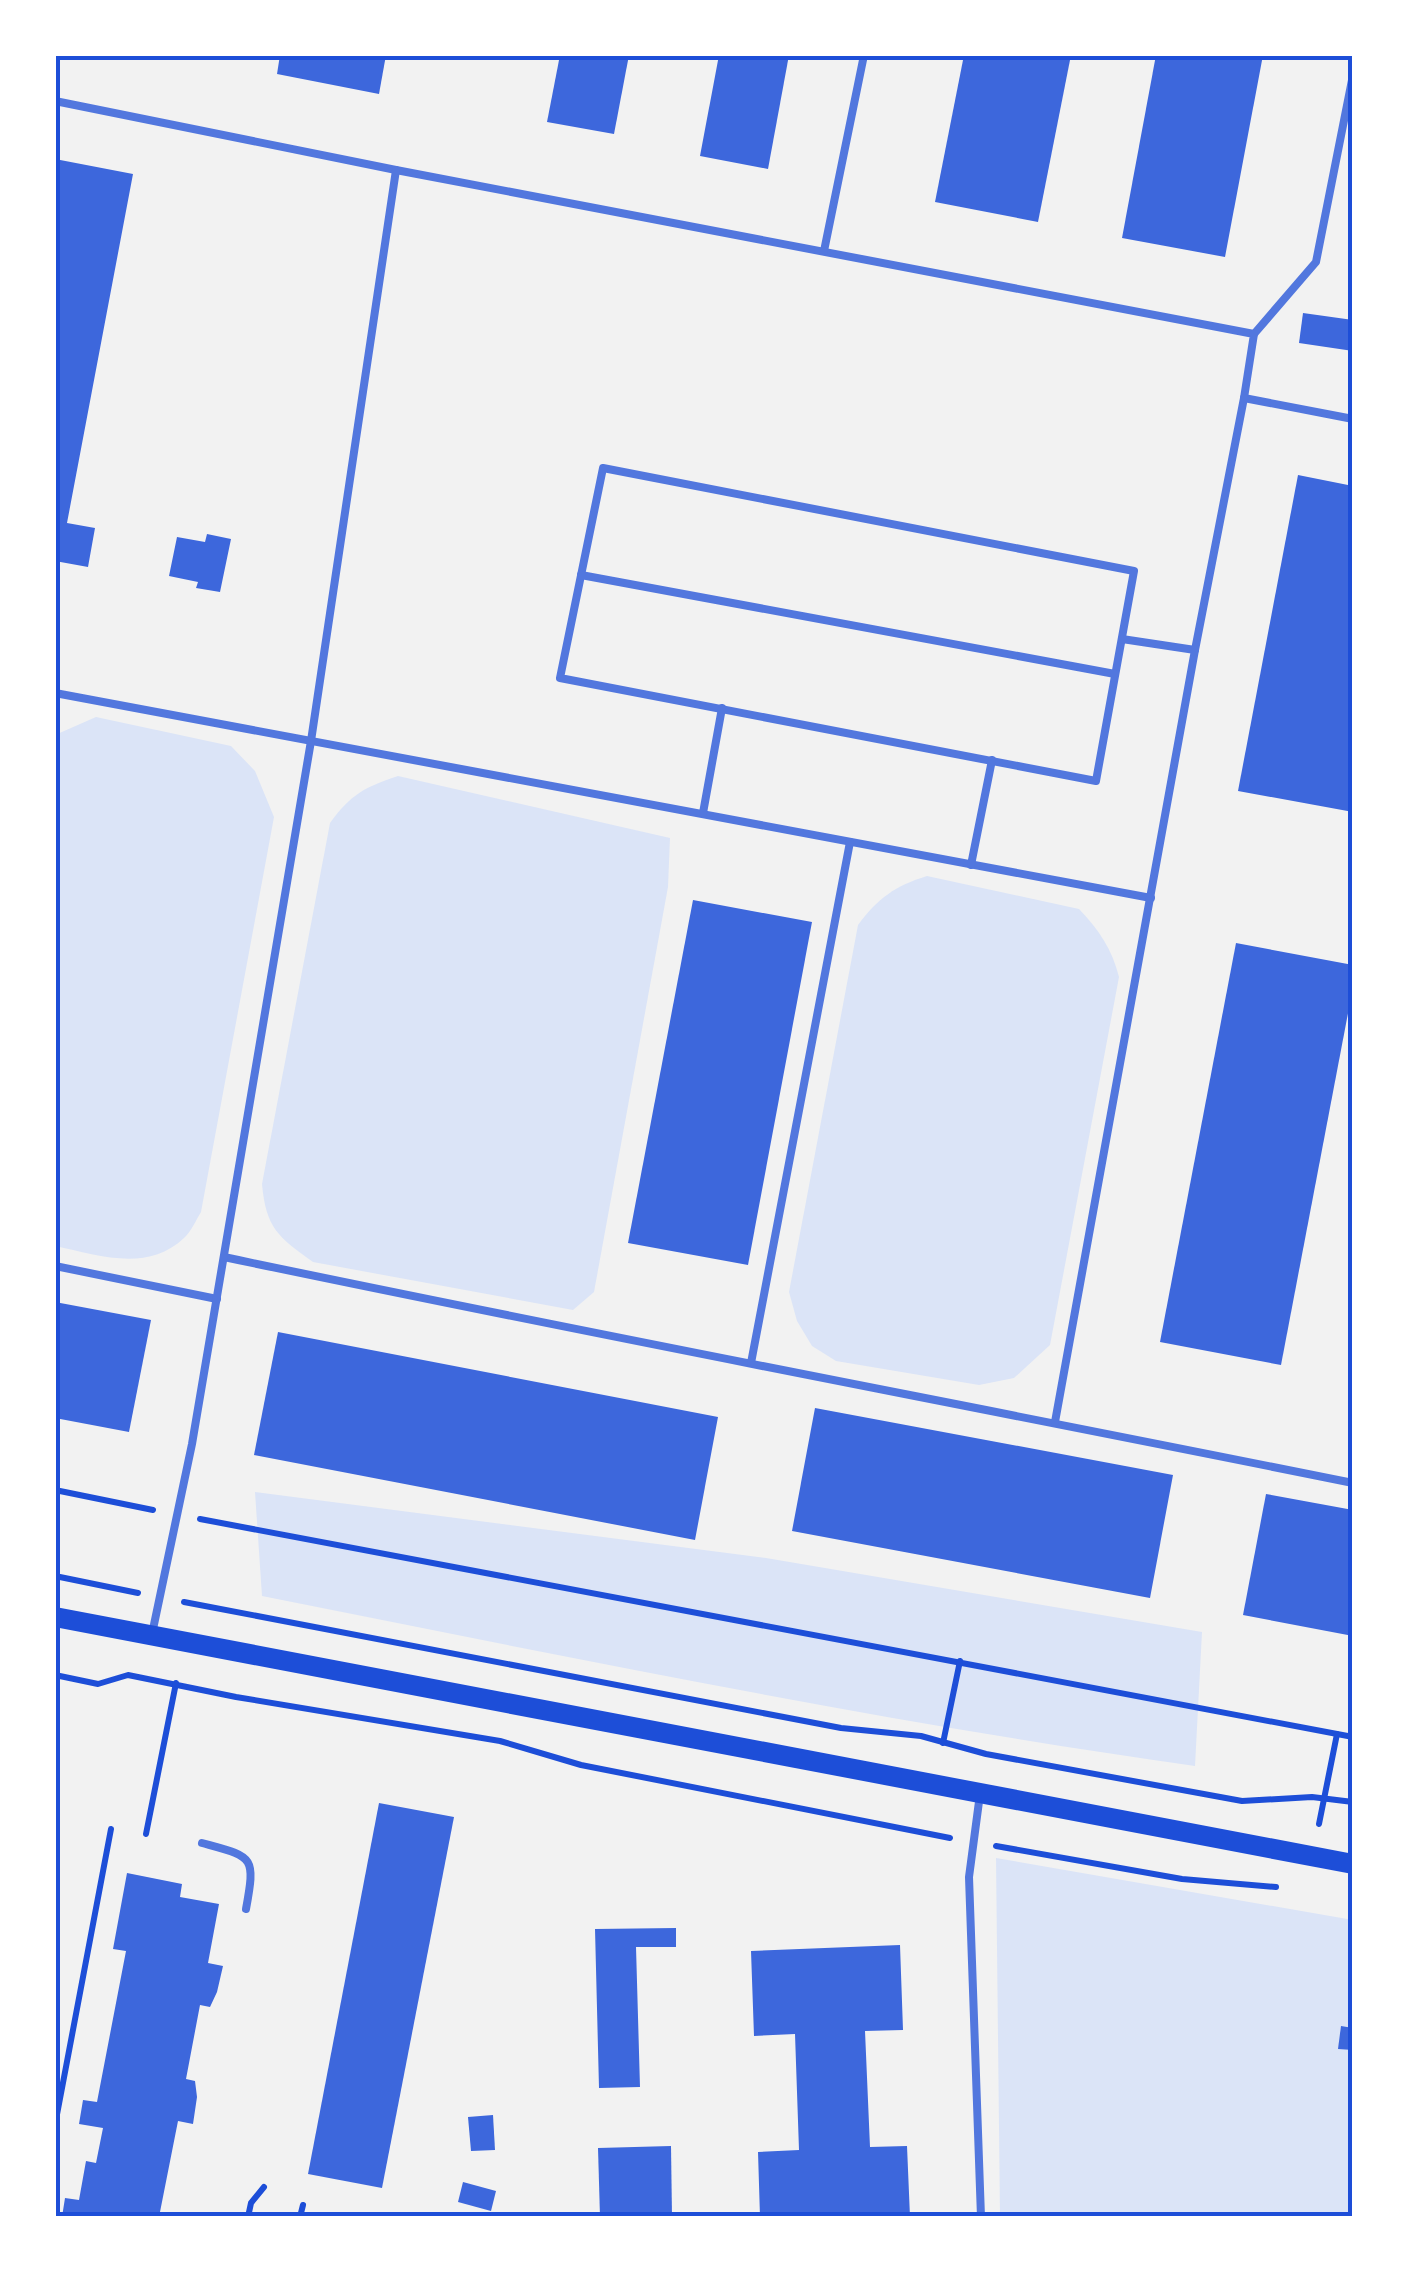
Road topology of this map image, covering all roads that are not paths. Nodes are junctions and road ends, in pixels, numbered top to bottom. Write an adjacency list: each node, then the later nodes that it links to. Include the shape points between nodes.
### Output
1 (864, 55): 5 (lane)
2 (1353, 75): 6 (lane, via 1316,262)
3 (55, 101): 4 (lane)
4 (396, 170): 5 (lane); 15 (lane)
5 (824, 252): 6 (lane)
6 (1254, 334): 7 (lane)
7 (1244, 398): 8 (lane); 11 (lane)
8 (1353, 419)
9 (581, 575): 10 (lane, via 603,468 1134,571); 12 (lane); 14 (lane, via 560,678)
10 (1122, 639): 11 (lane); 12 (lane)
11 (1195, 650): 20 (lane)
12 (1115, 674): 16 (lane, via 1096,780)
13 (55, 694): 15 (lane)
14 (722, 708): 16 (lane); 17 (lane)
15 (311, 741): 17 (lane); 21 (lane)
16 (992, 760): 19 (lane)
17 (703, 812): 18 (lane)
18 (850, 842): 19 (lane); 24 (lane)
19 (972, 866): 20 (lane)
20 (1151, 898): 25 (lane)
21 (224, 1257): 23 (lane); 24 (lane)
22 (55, 1266): 23 (lane)
23 (216, 1299): 28 (lane)
24 (750, 1363): 25 (lane)
25 (1056, 1422): 26 (lane)
26 (1353, 1482)
27 (55, 1617): 28 (main road)
28 (151, 1636): 29 (main road)
29 (980, 1794): 31 (main road); 33 (lane, via 969,1877)
30 (202, 1843): 32 (lane, via 248,1859)
31 (1353, 1864)
32 (246, 1909)
33 (981, 2217)

